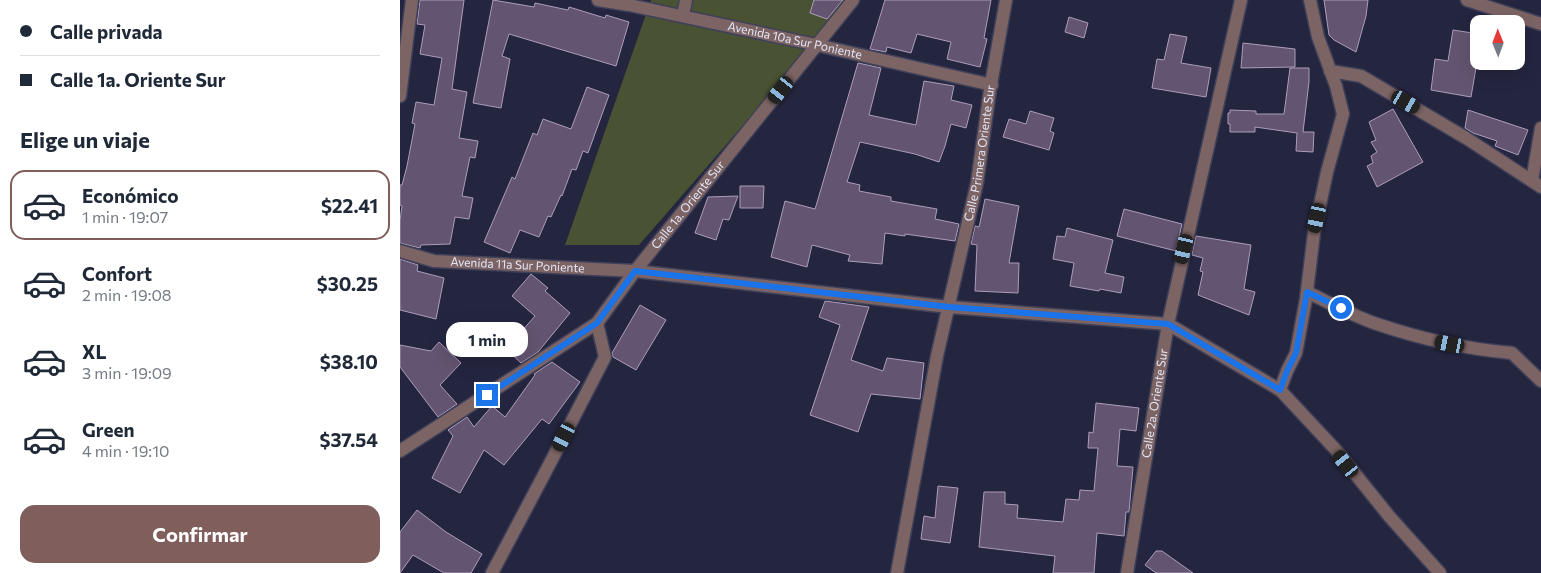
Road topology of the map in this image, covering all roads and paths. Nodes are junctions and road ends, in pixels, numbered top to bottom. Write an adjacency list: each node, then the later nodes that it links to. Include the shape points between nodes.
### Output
1 (412, 0): 14 (street)
2 (598, 0): 9 (street, Avenida 10a Sur Poniente)
3 (686, 0): 9 (street)
4 (853, 0): 11 (street, Calle 1a. Oriente Sur)
5 (1006, 0): 13 (street, Calle Primera Oriente Sur)
6 (1241, 0): 22 (street, Calle 2a. Oriente Sur)
7 (1310, 0): 12 (street)
8 (1468, 0): 10 (street)
9 (683, 16): 11 (street, Avenida 10a Sur Poniente)
10 (1541, 24)
11 (817, 45): 13 (street, Avenida 10a Sur Poniente); 18 (street, Calle 1a. Oriente Sur)
12 (1330, 71): 16 (street, via 1361,76); 19 (street, via 1343,114 1314,233)
13 (992, 85): 20 (street, Calle Primera Oriente Sur, via 977,183)
14 (400, 96)
15 (1541, 128): 16 (street)
16 (1537, 184)
17 (400, 251): 18 (street, Avenida 11a Sur Poniente, via 434,261)
18 (635, 271): 20 (street, Avenida 11a Sur Poniente); 21 (street, Calle 1a. Oriente Sur)
19 (1307, 292): 23 (street, via 1376,324 1479,350 1512,352); 24 (street, via 1296,353)
20 (949, 307): 22 (street, Avenida 11a Sur Poniente); 27 (street, Calle Primera Oriente Sur)
21 (597, 323): 25 (street, Calle 1a. Oriente Sur); 26 (street, via 605,357)
22 (1168, 324): 24 (street); 28 (street, Calle 2a. Oriente Sur)
23 (1541, 382)
24 (1280, 390): 29 (street, via 1336,450)
25 (400, 451)
26 (492, 573)
27 (897, 573)
28 (1128, 573)
29 (1440, 573)

